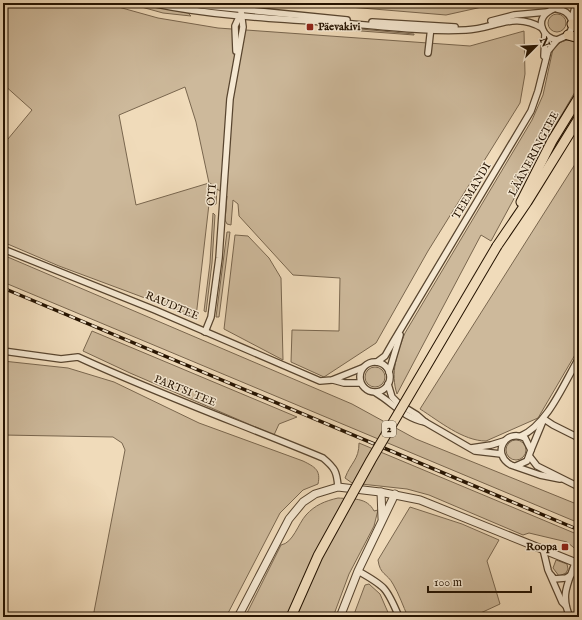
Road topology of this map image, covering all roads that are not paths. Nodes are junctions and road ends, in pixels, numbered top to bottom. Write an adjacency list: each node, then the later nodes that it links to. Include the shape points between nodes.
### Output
1 (151, 3): 6 (street, via 224,14)
2 (178, 3): 6 (street)
3 (564, 3): 5 (street)
4 (576, 3): 8 (street)
5 (557, 9): 7 (street); 8 (street, via 566,12)
6 (241, 12): 9 (street, via 275,20); 22 (street, OTI, via 235,26 236,59 228,120 218,258 211,317)
7 (547, 12): 9 (street, via 514,15 472,26); 10 (street, via 542,20)
8 (574, 24): 12 (street)
9 (430, 27): 10 (street, via 465,30 519,20); 15 (street)
10 (542, 28): 11 (street, TEEMANDI)
11 (545, 34): 14 (street); 16 (street, TEEMANDI)
12 (568, 35): 13 (highway); 14 (street)
13 (579, 38)
14 (557, 40): 16 (street, TEEMANDI, via 550,47)
15 (428, 53)
16 (544, 64): 21 (street, TEEMANDI, via 530,111)
17 (579, 97): 19 (highway, LÄÄNERINGTEE / 2, via 536,171)
18 (579, 118): 19 (highway, LÄÄNERINGTEE / 2, via 527,202)
19 (511, 223): 55 (highway, LÄÄNERINGTEE / 2, bridge, via 371,460 318,556)
20 (3, 248): 22 (street, RAUDTEE)
21 (405, 322): 25 (street, TEEMANDI, via 385,356); 27 (street, TEEMANDI)
22 (205, 332): 28 (street, RAUDTEE, via 320,380)
23 (3, 351): 43 (street, PARTSI TEE, via 61,359 78,357 323,458 332,465 337,474)
24 (579, 358): 32 (street)
25 (377, 362): 26 (street, via 369,363); 27 (street, via 384,365)
26 (362, 368): 28 (street); 29 (street)
27 (389, 372): 30 (street)
28 (332, 380): 29 (street, RAUDTEE)
29 (360, 383): 31 (street, RAUDTEE, via 366,390)
30 (388, 384): 31 (street); 33 (street, RAUDTEE, via 392,397)
31 (376, 393): 33 (street, RAUDTEE, via 396,409)
32 (544, 419): 34 (street); 35 (street); 38 (street)
33 (425, 422): 37 (street, RAUDTEE)
34 (521, 436): 36 (street, via 512,436); 38 (street, via 528,442)
35 (579, 438)
36 (504, 440): 37 (street); 39 (street)
37 (471, 448): 39 (street, RAUDTEE, via 475,451)
38 (531, 450): 40 (street)
39 (501, 454): 41 (street, via 506,463)
40 (530, 458): 41 (street, via 524,464); 42 (street, via 537,466)
41 (516, 466): 42 (street)
42 (560, 479): 44 (street)
43 (338, 487): 45 (street); 54 (street, via 315,494 303,502 289,519)
44 (579, 487)
45 (381, 492): 46 (street); 47 (street)
46 (395, 494): 47 (street); 48 (street, via 420,500)
47 (382, 518): 51 (street)
48 (543, 549): 49 (street); 50 (street)
49 (577, 563): 52 (street)
50 (548, 570): 52 (street, via 559,580); 53 (street)
51 (358, 571): 56 (street); 57 (street, via 386,589)
52 (571, 574): 53 (street, via 565,593)
53 (566, 606): 58 (street)
54 (238, 617)
55 (291, 617)
56 (340, 617)
57 (399, 617)
58 (570, 617)

